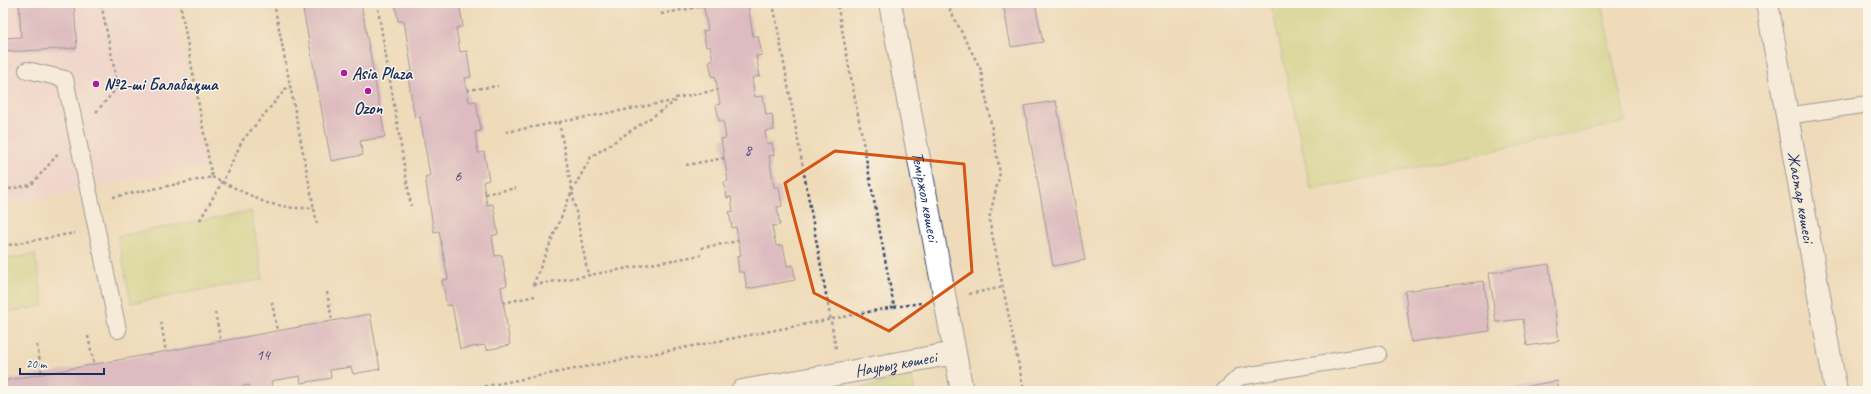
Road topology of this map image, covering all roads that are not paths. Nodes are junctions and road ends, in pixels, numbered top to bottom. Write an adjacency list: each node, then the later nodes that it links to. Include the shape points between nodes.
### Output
1 (890, 3): 7 (street, Теміржол көшесі)
2 (1766, 3): 5 (street, Жастар көшесі)
3 (27, 70): 6 (lane, via 66,79)
4 (1868, 104): 5 (lane)
5 (1787, 116): 12 (street, Жастар көшесі)
6 (118, 330)
7 (955, 353): 9 (street, Наурыз көшесі); 10 (street, Теміржол көшесі)
8 (1378, 354): 11 (lane, via 1240,377)
9 (742, 391)
10 (962, 391)
11 (1224, 391)
12 (1836, 391)

